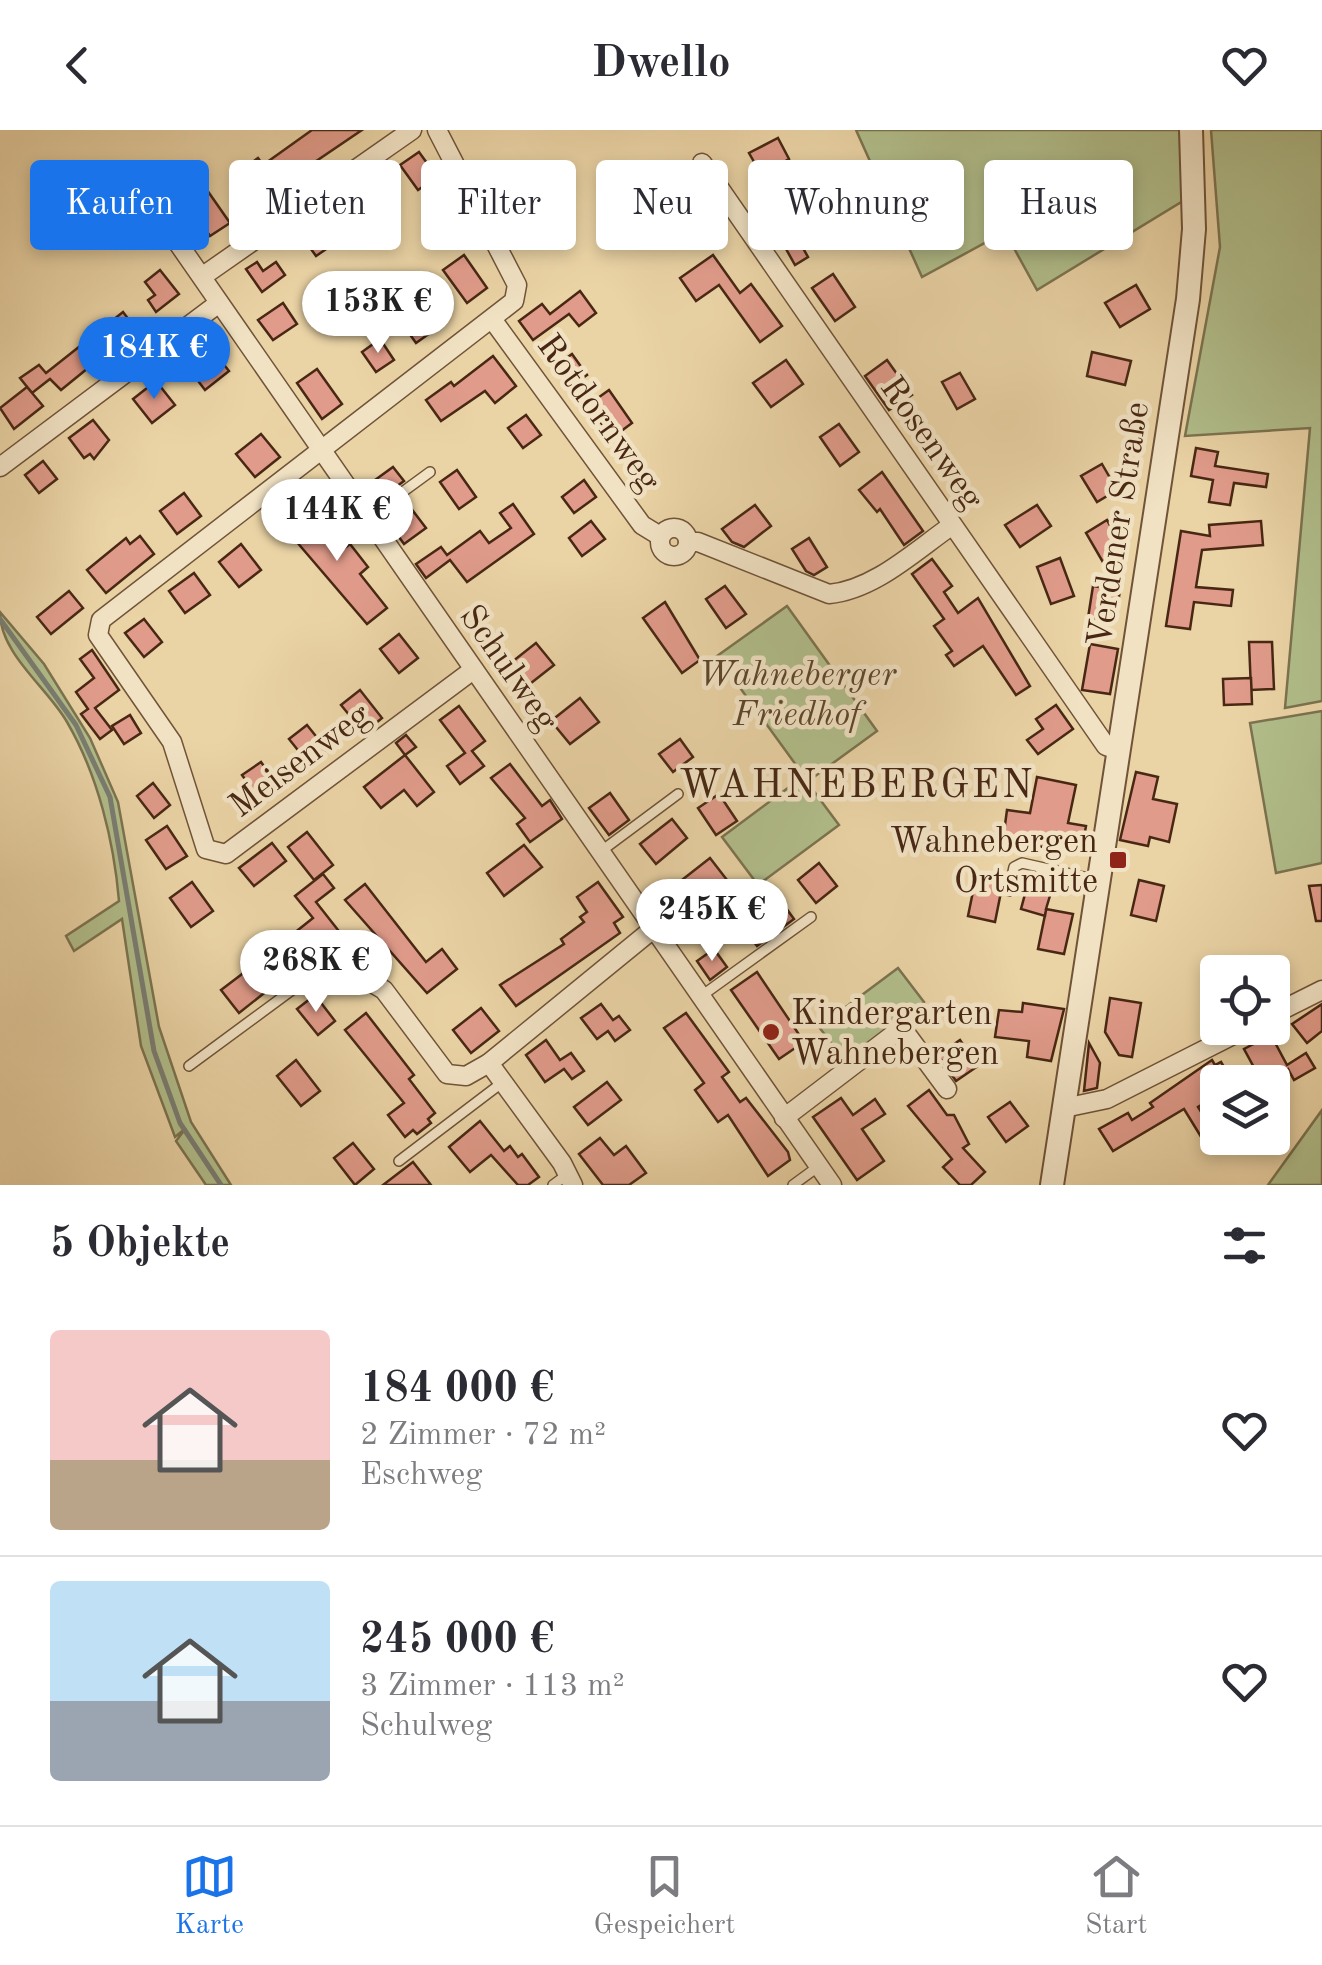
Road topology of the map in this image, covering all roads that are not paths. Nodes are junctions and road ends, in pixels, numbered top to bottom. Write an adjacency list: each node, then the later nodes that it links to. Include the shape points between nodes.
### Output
1 (412, 130): 6 (street)
2 (437, 130): 8 (street, via 517,285 514,301)
3 (1191, 130): 15 (street, Verdener Straße, via 1188,300)
4 (728, 201): 13 (street, Rosenweg)
5 (184, 250): 6 (street, Schulweg)
6 (202, 276): 7 (street, Schulweg)
7 (218, 303): 9 (street, Schulweg); 10 (street)
8 (492, 318): 9 (street); 13 (street, Rotdornweg, via 642,525 660,536 668,556 698,542 828,594 874,579)
9 (320, 449): 12 (street, Schulweg); 14 (street, Meisenweg, via 100,620 98,635 172,742 206,849 226,854)
10 (0, 467)
11 (430, 472): 12 (lane)
12 (368, 518): 14 (street, Schulweg)
13 (951, 526): 15 (street, Rosenweg, via 1106,746)
14 (472, 670): 17 (street, Schulweg)
15 (1118, 750): 18 (street, Verdener Straße)
16 (678, 794): 17 (lane)
17 (600, 852): 21 (street, Schulweg)
18 (1100, 880): 19 (lane, via 1022,863 1014,867); 31 (street, Verdener Straße)
19 (1009, 891)
20 (811, 917): 24 (lane)
21 (653, 929): 24 (street, Schulweg); 27 (street)
22 (349, 969): 27 (street, via 384,990 447,1074 466,1076); 28 (lane, via 326,964)
23 (1322, 990): 25 (street)
24 (700, 997): 32 (street, Schulweg)
25 (1290, 1006)
26 (1214, 1045): 31 (street, via 1107,1099)
27 (489, 1062): 29 (street)
28 (188, 1066)
29 (504, 1082): 33 (lane); 35 (street)
30 (948, 1089): 32 (street, via 902,1028)
31 (1064, 1108): 38 (street, Verdener Straße)
32 (784, 1118): 34 (street, Schulweg)
33 (399, 1161)
34 (818, 1166): 36 (lane); 37 (street, Schulweg)
35 (564, 1182)
36 (793, 1185)
37 (832, 1185)
38 (1052, 1185)

